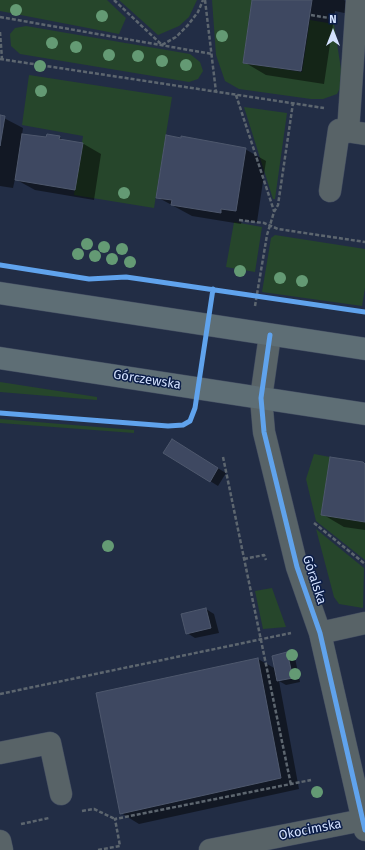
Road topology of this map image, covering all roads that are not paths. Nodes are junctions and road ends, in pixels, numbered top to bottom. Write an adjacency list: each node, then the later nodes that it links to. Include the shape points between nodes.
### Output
1 (357, 0): 2 (street)
2 (354, 126): 3 (street, via 339,130)
3 (330, 191)
4 (0, 293): 5 (main road)
5 (270, 335): 6 (main road); 8 (street, Góralska)
6 (365, 349)
7 (0, 358): 8 (main road, Górczewska)
8 (261, 398): 9 (main road, Górczewska); 11 (street, Góralska, via 264,432 295,560)
9 (365, 414)
10 (365, 623): 11 (street)
11 (320, 633): 14 (street, Góralska)
12 (0, 753): 13 (street, via 50,743)
13 (61, 794)
14 (364, 825): 17 (street, Okocimska)
15 (0, 841): 16 (street)
16 (2, 850)
17 (210, 850)

